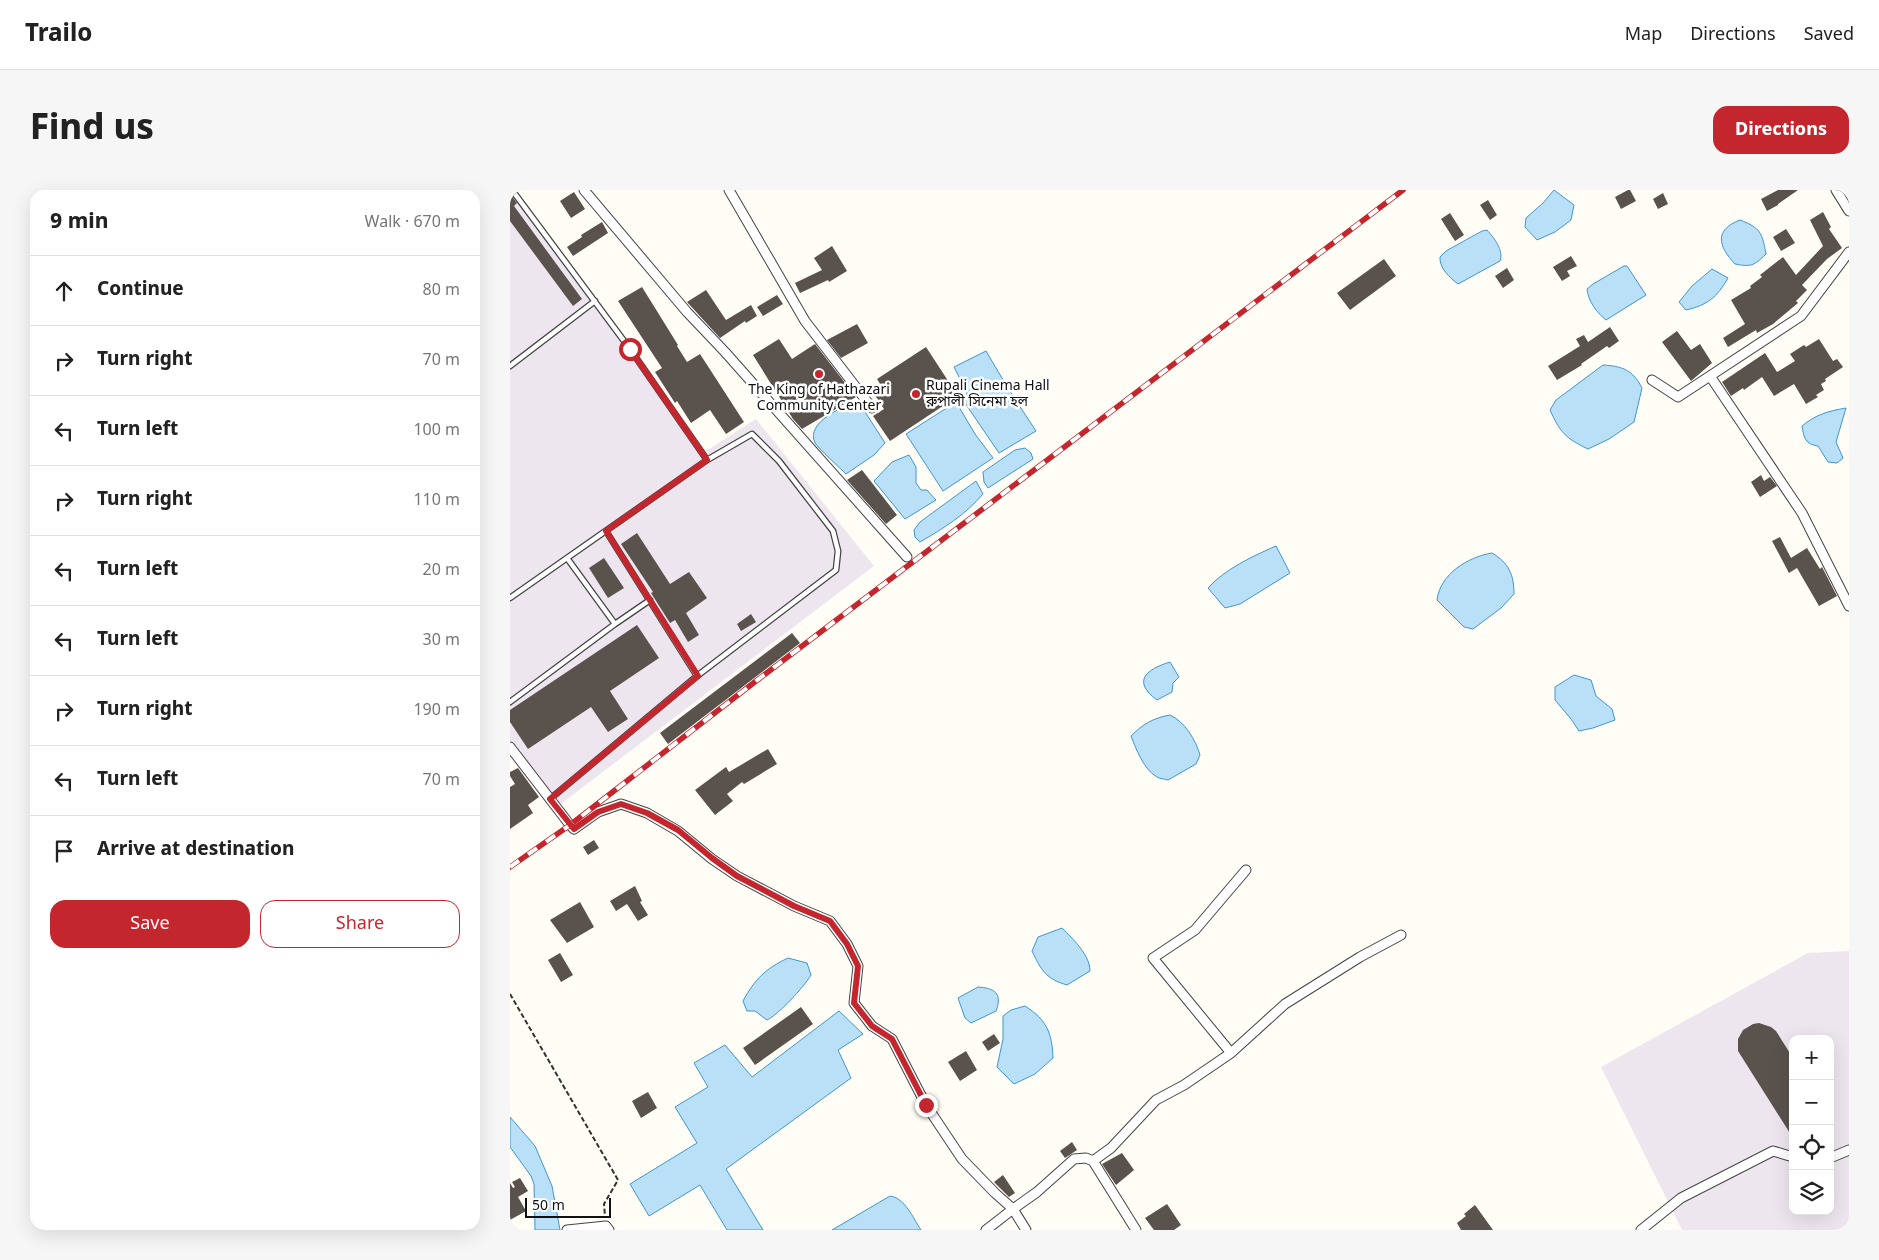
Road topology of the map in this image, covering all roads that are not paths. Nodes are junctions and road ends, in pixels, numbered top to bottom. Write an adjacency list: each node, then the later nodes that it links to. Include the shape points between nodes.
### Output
1 (512, 190): 7 (lane)
2 (584, 190): 14 (street, via 687,312)
3 (729, 190): 11 (street, via 805,321)
4 (1836, 190): 5 (street)
5 (1849, 211)
6 (1849, 252): 9 (street, via 1801,316)
7 (595, 301): 8 (lane); 12 (lane)
8 (510, 366)
9 (1710, 376): 10 (street, via 1678,397); 18 (street, via 1802,513)
10 (1652, 380)
11 (872, 408)
12 (707, 460): 13 (lane); 20 (lane, via 752,434 779,461 833,531 838,551 836,570)
13 (606, 531): 15 (lane); 17 (lane)
14 (907, 557)
15 (567, 558): 16 (lane); 19 (lane)
16 (510, 598)
17 (650, 600): 19 (lane); 20 (lane)
18 (1849, 606)
19 (615, 624): 21 (lane)
20 (698, 676): 23 (lane)
21 (510, 702)
22 (510, 747): 23 (street)
23 (550, 799): 31 (street, via 574,829 598,812 621,804 647,813 678,830 737,876 830,921 858,966 854,1003 872,1026 892,1039 926,1105 962,1159)
24 (1246, 870): 26 (street, via 1195,930 1153,958)
25 (1400, 935): 26 (street, via 1285,1004)
26 (1231, 1054): 30 (street, via 1156,1100 1111,1148)
27 (1849, 1150): 29 (street)
28 (1789, 1156): 37 (street, via 1773,1152 1710,1183 1681,1198)
29 (1834, 1156)
30 (1093, 1161): 31 (street, via 1074,1159); 36 (street)
31 (1013, 1209): 34 (street); 35 (street)
32 (608, 1228): 33 (street)
33 (567, 1230)
34 (986, 1230)
35 (1026, 1230)
36 (1136, 1230)
37 (1641, 1230)

